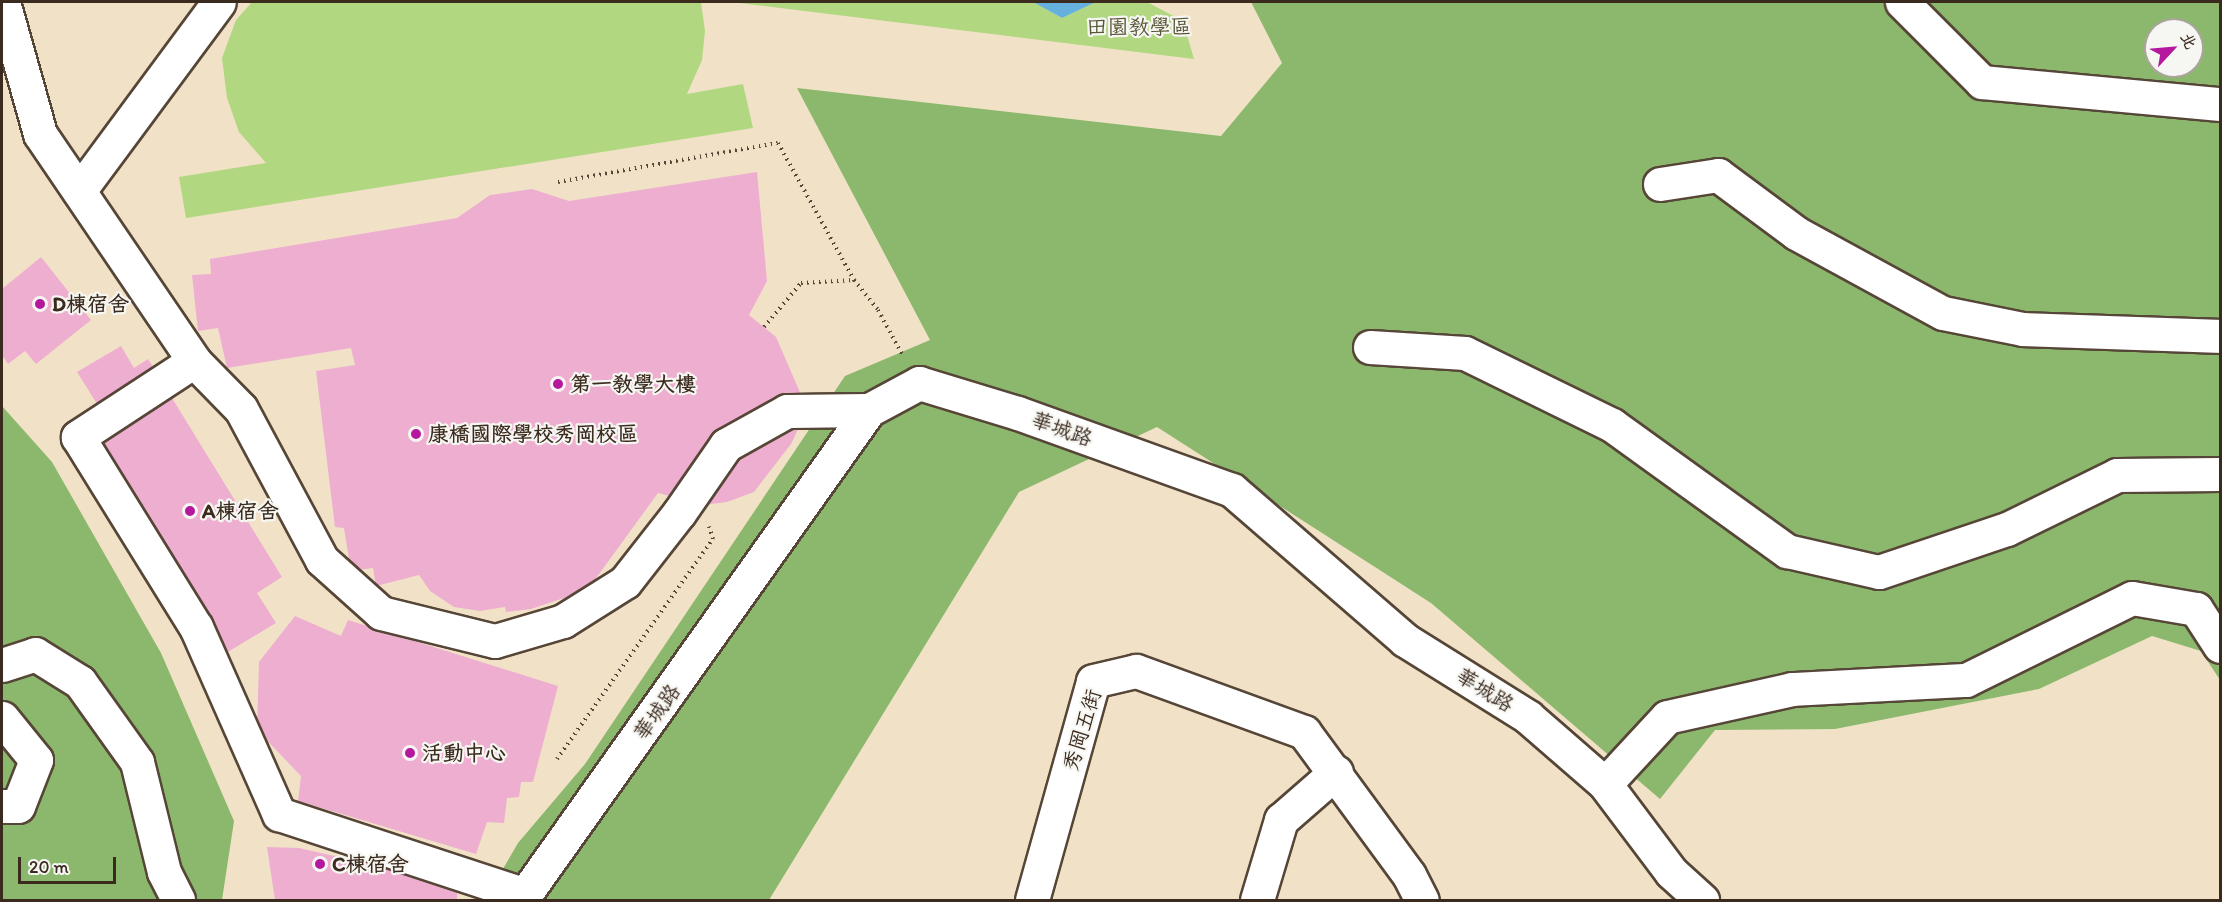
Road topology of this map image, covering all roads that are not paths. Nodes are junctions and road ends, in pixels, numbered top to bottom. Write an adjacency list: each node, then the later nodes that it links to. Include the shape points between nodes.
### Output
1 (3, 2): 6 (street, via 40,134)
2 (219, 2): 6 (street)
3 (1902, 2): 4 (street, via 1982,82)
4 (2220, 104)
5 (1660, 184): 7 (street, via 1718,175 1796,233 1943,313 2023,329)
6 (79, 190): 9 (street)
7 (2220, 336)
8 (1370, 347): 11 (street, via 1465,353 1612,425 1787,550 1879,572 2007,529 2117,475)
9 (194, 361): 10 (street, via 241,409 322,560 381,613 495,641 563,621 625,582 726,445 787,411); 18 (street, via 78,437 196,627 279,814)
10 (869, 410): 16 (street, 華城路, via 919,383 1018,413 1232,490 1405,640 1528,717); 18 (street, 華城路)
11 (2220, 474)
12 (2220, 646): 16 (street, via 2196,609 2132,598 1965,680 1792,689 1667,717)
13 (2, 665): 19 (street, via 34,654 80,682 137,762 164,872)
14 (2, 718): 17 (street, via 36,760)
15 (1336, 772): 20 (street, 秀岡五街, via 1304,732 1136,671 1093,681); 21 (street, via 1281,819); 22 (street, 秀岡五街, via 1409,875)
16 (1605, 784): 23 (street, 華城路, via 1671,872)
17 (10, 806)
18 (523, 898)
19 (178, 900)
20 (1032, 900)
21 (1257, 900)
22 (1422, 900)
23 (1702, 900)

